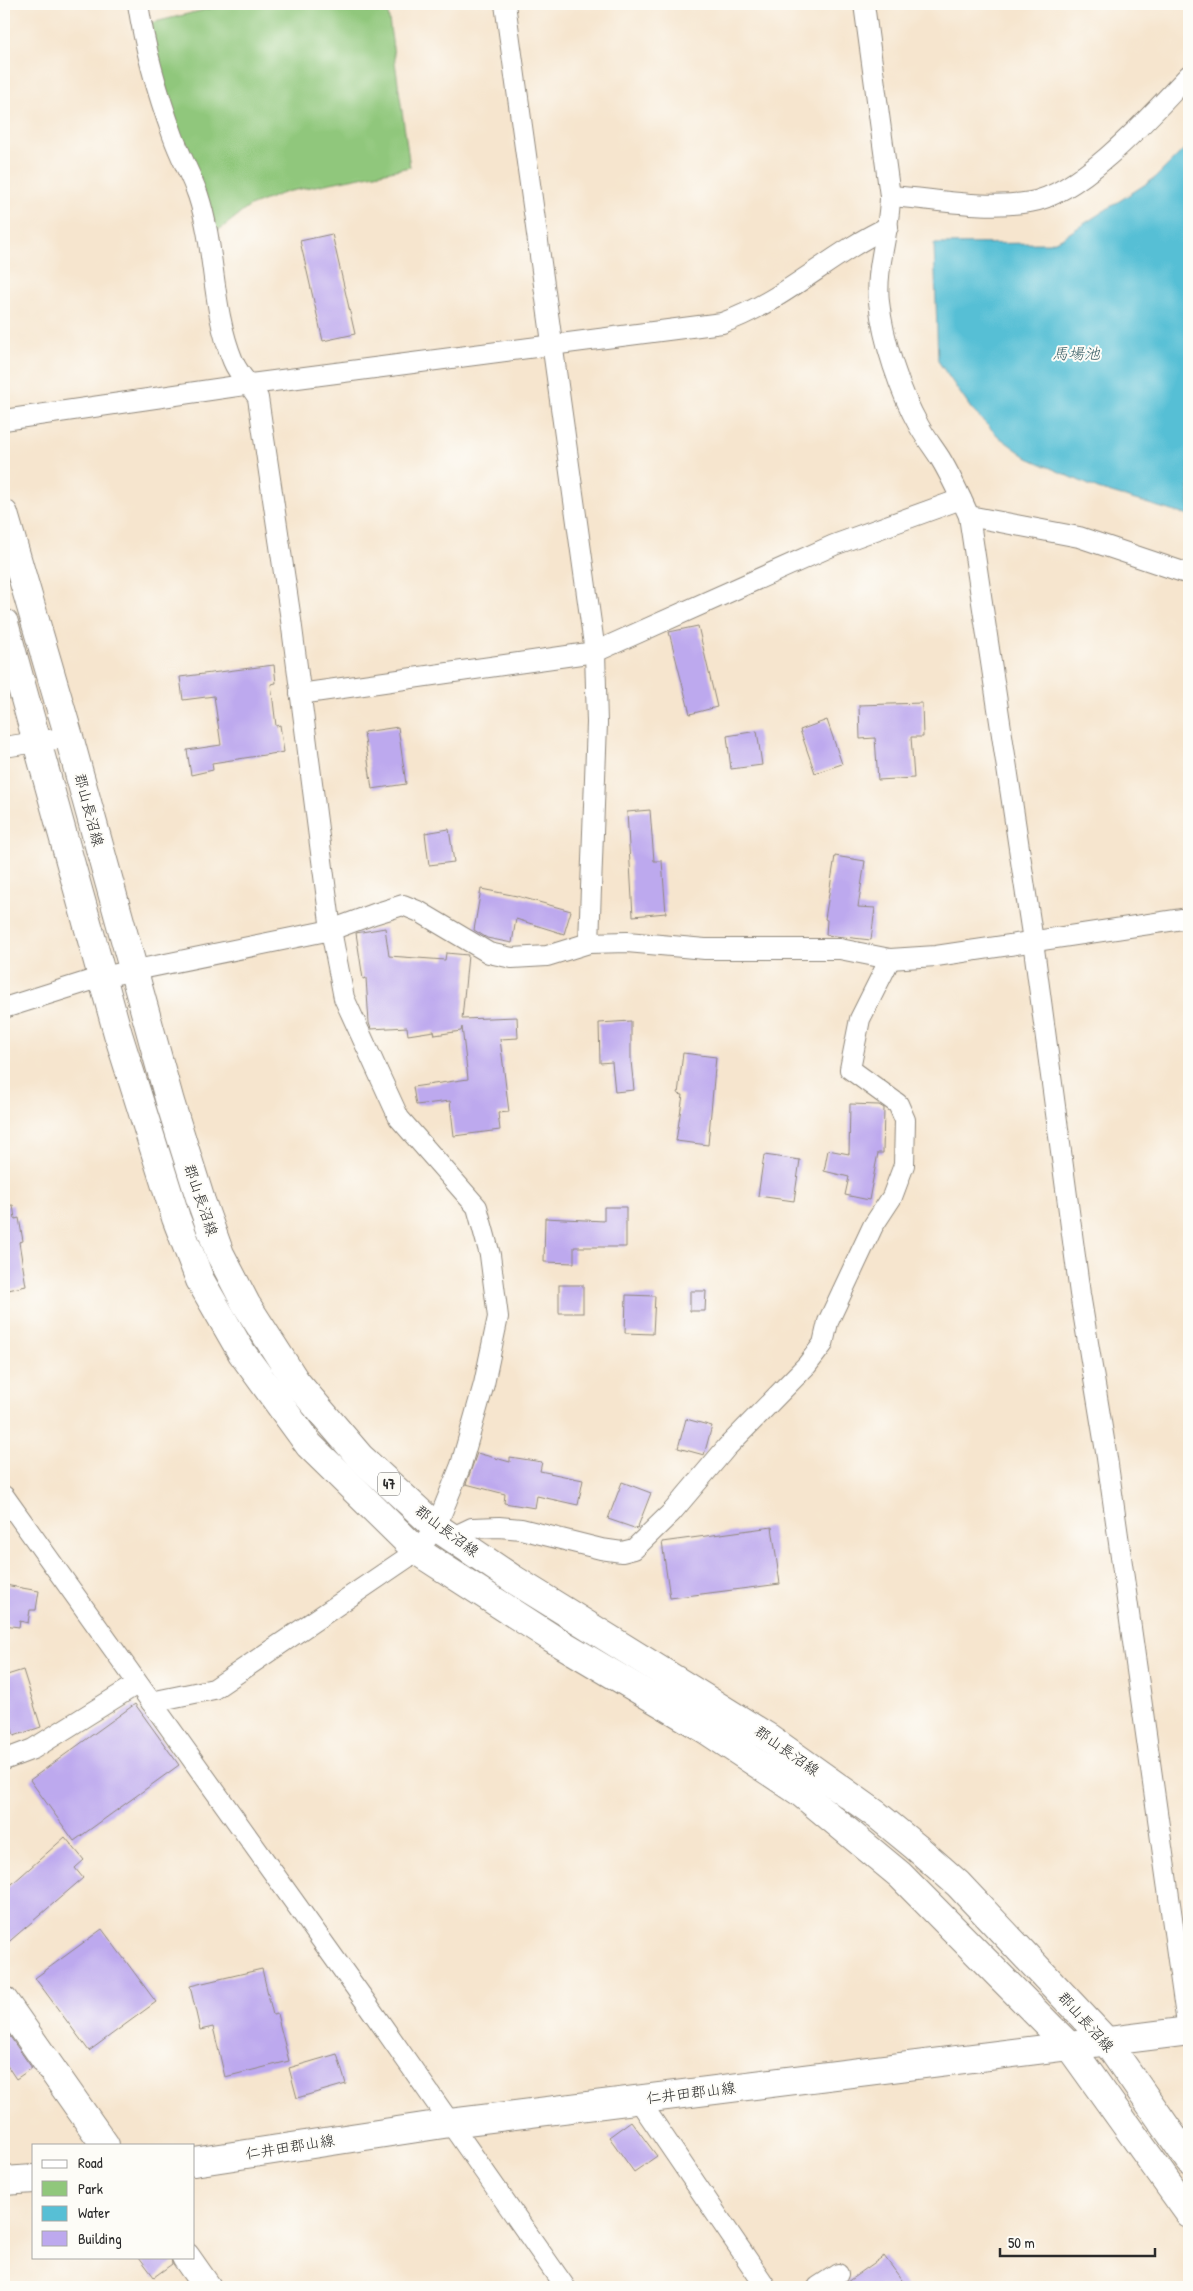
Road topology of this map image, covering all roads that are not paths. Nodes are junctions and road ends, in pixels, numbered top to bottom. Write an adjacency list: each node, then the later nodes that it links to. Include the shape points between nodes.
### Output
1 (138, 4): 8 (street, via 146,51 173,137 198,195 220,319 239,374)
2 (505, 4): 7 (street)
3 (864, 4): 5 (street)
4 (1189, 75): 5 (street, via 1146,122 1062,190 1032,202 989,205)
5 (890, 196): 6 (street)
6 (888, 227): 7 (street, via 867,237 759,308 731,320); 10 (street, via 879,278 879,302 896,375 920,427)
7 (552, 345): 8 (street); 14 (street)
8 (251, 384): 9 (street); 15 (street, via 258,398)
9 (4, 420)
10 (965, 508): 12 (street, via 1079,537); 14 (street, via 834,545); 21 (street)
11 (4, 514): 16 (main road, 郡山長沼線 / 47)
12 (1189, 574)
13 (4, 624): 17 (main road, 郡山長沼線 / 47)
14 (595, 652): 15 (street); 22 (street, via 597,723)
15 (300, 694): 20 (street)
16 (69, 737): 17 (street); 24 (main road, 郡山長沼線 / 47)
17 (37, 741): 18 (street); 25 (main road, 郡山長沼線 / 47)
18 (4, 747)
19 (1189, 918): 21 (street)
20 (331, 930): 22 (street, via 403,905 489,952 512,958 547,956); 24 (street); 28 (street, via 344,998 400,1118 477,1207 490,1255 498,1317 484,1384)
21 (1033, 941): 23 (street, via 936,956); 34 (street, via 1080,1294 1107,1458)
22 (589, 943): 23 (street, via 627,942 705,949 840,949)
23 (890, 959): 28 (street, via 860,1019 850,1068 898,1104 905,1120 904,1165 892,1197 873,1226 828,1322 823,1344 807,1365 634,1549 622,1552 601,1549 521,1529 499,1527)
24 (133, 971): 25 (street); 28 (main road, 郡山長沼線 / 47, via 200,1201 220,1254 246,1304 296,1382 360,1457)
25 (102, 977): 26 (street); 29 (main road, 郡山長沼線 / 47, via 176,1218 200,1280 242,1353 309,1445)
26 (4, 1008)
27 (7, 1510): 30 (street)
28 (444, 1532): 29 (street); 35 (main road, 郡山長沼線 / 47, via 513,1579 769,1738 877,1815 958,1884)
29 (417, 1551): 31 (street, via 214,1689); 36 (main road, 郡山長沼線 / 47, via 552,1638 705,1729 800,1792 900,1875)
30 (137, 1684): 31 (street); 32 (street, via 33,1749)
31 (151, 1702): 38 (street)
32 (4, 1760)
33 (4, 2001): 39 (main road)
34 (1189, 2031): 35 (main road, 仁井田郡山線)
35 (1106, 2041): 36 (main road, 仁井田郡山線); 40 (main road, 郡山長沼線 / 47)
36 (1070, 2047): 37 (main road, 仁井田郡山線); 44 (main road, 郡山長沼線 / 47)
37 (638, 2099): 38 (main road, 仁井田郡山線); 49 (street)
38 (450, 2122): 41 (main road, 仁井田郡山線); 48 (street)
39 (104, 2144)
40 (1189, 2160)
41 (195, 2162)
42 (32, 2179): 43 (main road)
43 (4, 2181)
44 (1189, 2213)
45 (187, 2258): 47 (main road)
46 (838, 2274): 50 (street)
47 (208, 2287)
48 (565, 2287)
49 (766, 2287)
50 (818, 2287)

